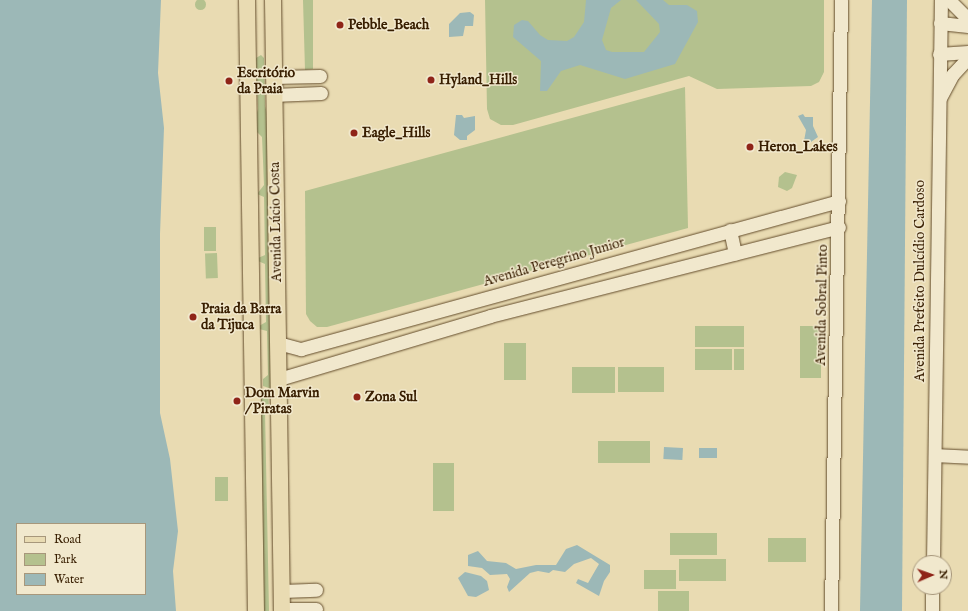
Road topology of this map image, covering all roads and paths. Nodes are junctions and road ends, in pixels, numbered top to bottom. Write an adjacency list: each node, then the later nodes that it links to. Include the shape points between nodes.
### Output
1 (247, 0): 16 (main road, Avenida Lúcio Costa)
2 (272, 0): 13 (main road, Avenida Lúcio Costa)
3 (841, 0): 18 (street, Avenida Sobral Pinto)
4 (941, 0): 7 (street, Avenida Prefeito Dulcídio Cardoso)
5 (949, 0): 6 (street)
6 (968, 19)
7 (940, 23): 8 (street); 10 (street, Avenida Prefeito Dulcídio Cardoso)
8 (968, 26)
9 (968, 52): 10 (street)
10 (939, 54): 17 (street, Avenida Prefeito Dulcídio Cardoso)
11 (968, 58): 17 (street, via 953,74)
12 (320, 76): 13 (street)
13 (273, 77): 15 (main road, Avenida Lúcio Costa); 16 (main road, via 268,55 258,51 253,56)
14 (321, 93): 15 (street)
15 (273, 95): 24 (main road, Avenida Lúcio Costa)
16 (248, 102): 34 (main road, Avenida Lúcio Costa)
17 (938, 103): 26 (street, Avenida Prefeito Dulcídio Cardoso)
18 (839, 201): 19 (street, Avenida Sobral Pinto); 20 (street, Avenida Peregrino Junior)
19 (839, 227): 21 (street); 35 (street, Avenida Sobral Pinto)
20 (730, 230): 21 (street); 22 (street, Avenida Peregrino Junior)
21 (735, 253): 23 (street)
22 (595, 266): 23 (street); 24 (street, Avenida Peregrino Junior, via 301,350)
23 (600, 288): 25 (street, via 490,316)
24 (278, 343): 25 (main road, Avenida Lúcio Costa)
25 (279, 379): 29 (main road, Avenida Lúcio Costa)
26 (935, 455): 27 (street); 28 (street, Avenida Prefeito Dulcídio Cardoso)
27 (968, 457)
28 (933, 555)
29 (282, 590): 30 (street); 33 (main road, Avenida Lúcio Costa)
30 (316, 590)
31 (932, 595): 36 (street)
32 (316, 609): 33 (street)
33 (282, 610)
34 (256, 611)
35 (831, 611)
36 (932, 611)

